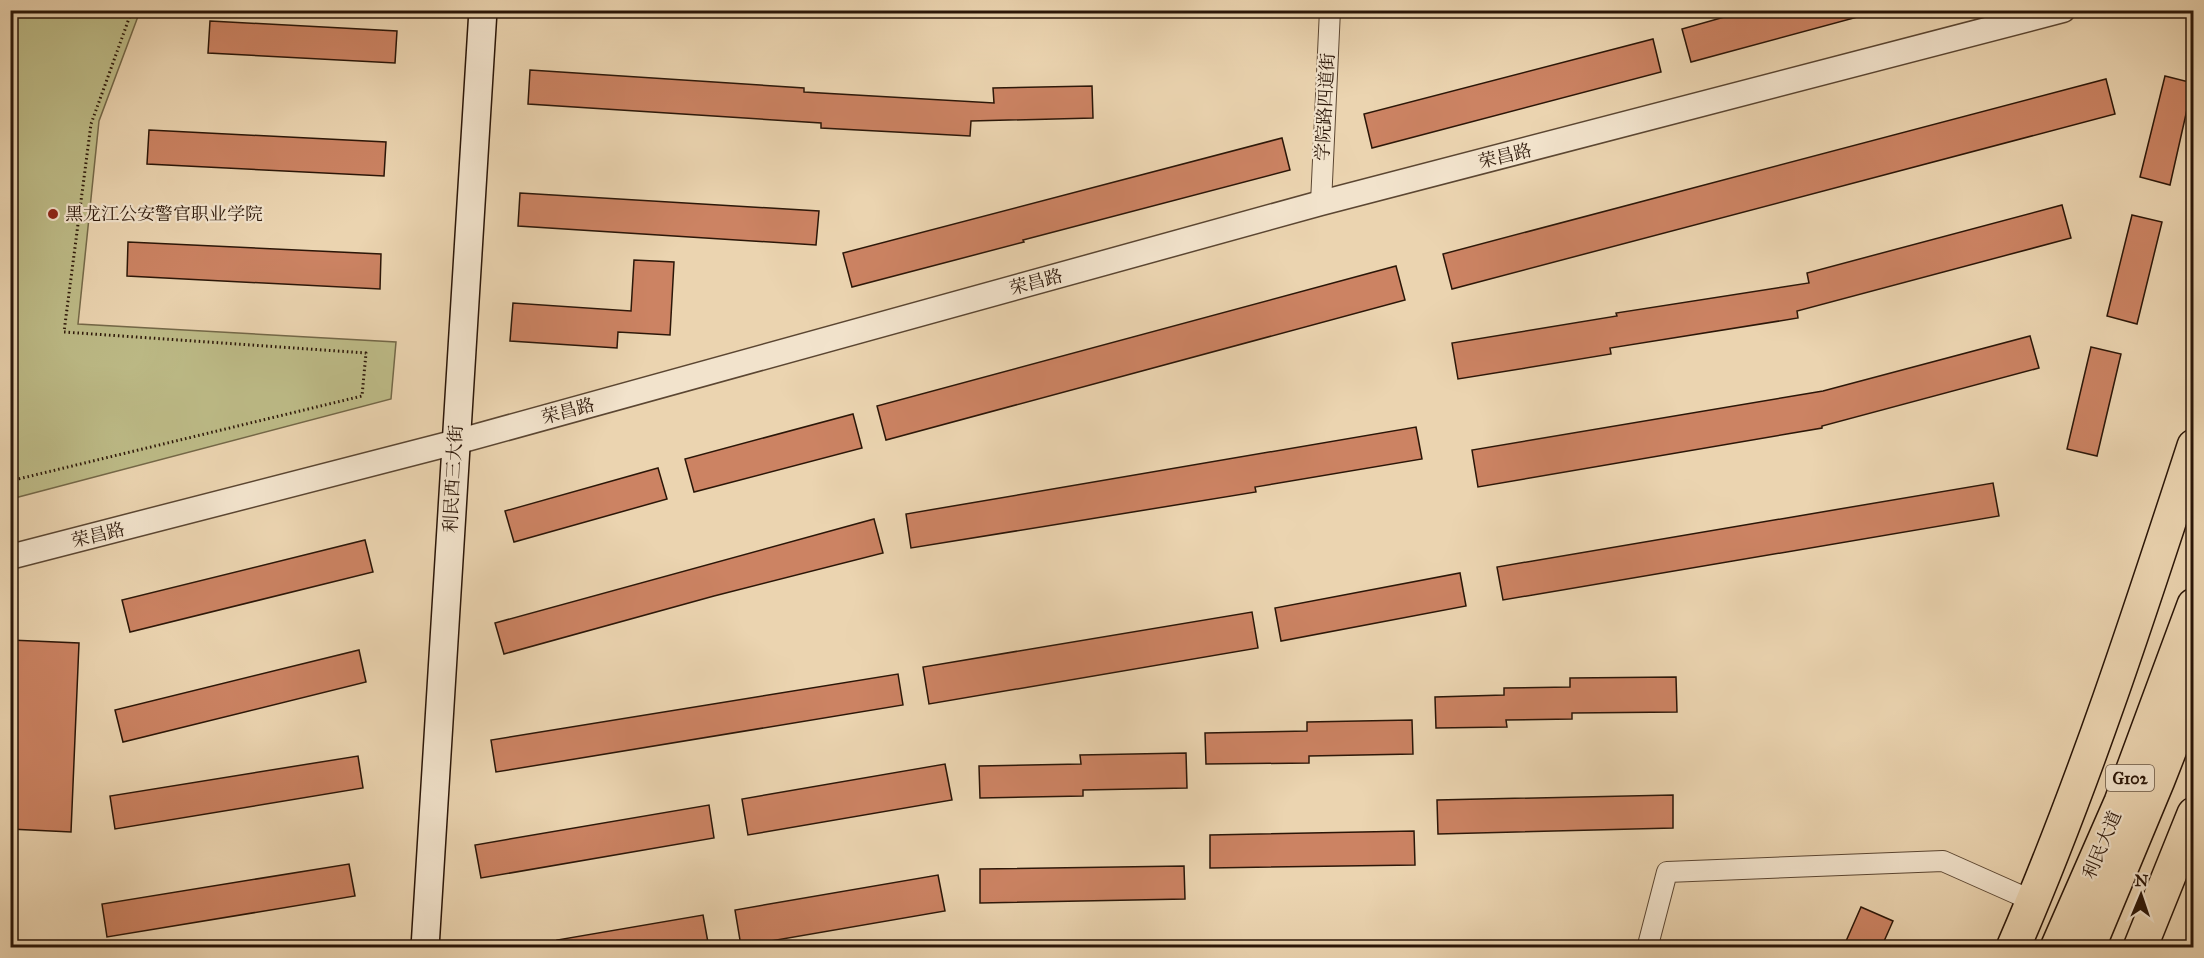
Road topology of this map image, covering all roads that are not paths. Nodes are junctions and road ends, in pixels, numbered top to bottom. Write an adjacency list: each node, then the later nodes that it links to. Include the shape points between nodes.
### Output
1 (470, 10): 6 (main road, 利民西三大街)
2 (483, 10): 6 (main road, 利民西三大街)
3 (1330, 10): 5 (street, 学院路四道街)
4 (2063, 10): 5 (street, 荣昌路)
5 (1321, 203): 6 (street, 荣昌路)
6 (451, 444): 8 (street, 荣昌路); 14 (main road, 利民西三大街); 15 (main road, 利民西三大街)
7 (2193, 446): 12 (highway, via 2103,718)
8 (10, 557)
9 (2193, 605): 17 (highway, 利民大道 / G102, via 2121,802)
10 (2193, 688): 18 (highway, 利民大道 / G102)
11 (2193, 814): 19 (highway)
12 (2033, 901): 13 (street, via 1943,861 1667,872); 16 (highway)
13 (1648, 945)
14 (417, 948)
15 (425, 948)
16 (2013, 948)
17 (2057, 948)
18 (2088, 948)
19 (2140, 948)

